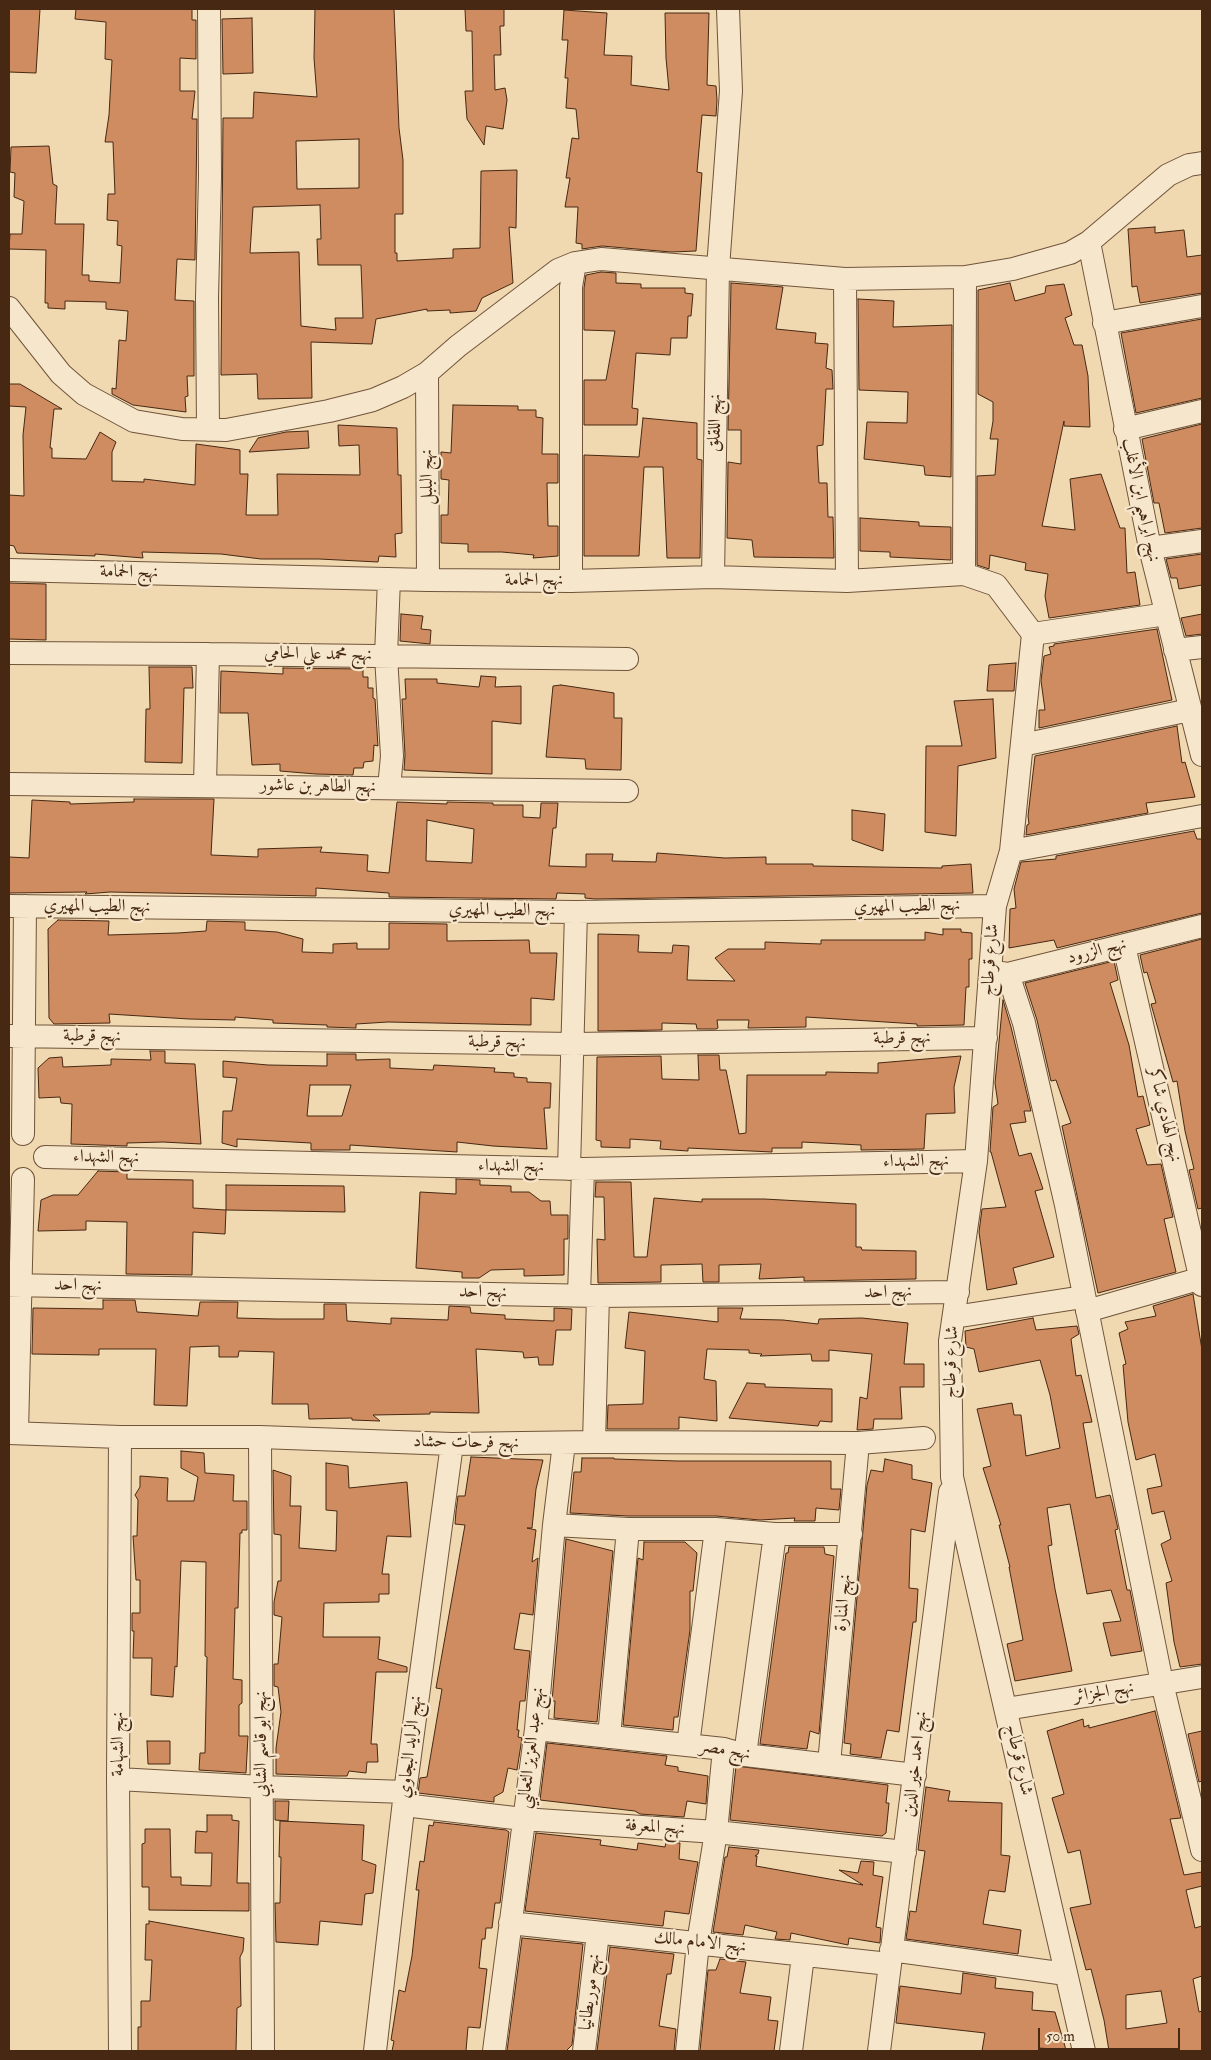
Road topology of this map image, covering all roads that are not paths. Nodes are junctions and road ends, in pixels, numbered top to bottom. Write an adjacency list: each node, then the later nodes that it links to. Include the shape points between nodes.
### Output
1 (209, 9): 15 (street)
2 (728, 9): 6 (street, نهج اللقلق, via 730,91)
3 (1202, 163): 4 (street, via 1168,175)
4 (1089, 242): 7 (street, via 1070,253 1013,269); 11 (street, نهج ابراهيم ابن الأغلب)
5 (575, 263): 6 (street, via 601,259); 12 (street, via 558,270); 23 (street, via 571,287)
6 (718, 268): 8 (street); 20 (street, نهج اللقلق)
7 (965, 277): 8 (street); 19 (street)
8 (845, 279): 24 (street)
9 (1202, 306): 11 (street)
10 (9, 308): 15 (street, via 60,374 84,394 134,422)
11 (1104, 323): 14 (street, نهج ابراهيم ابن الأغلب)
12 (427, 373): 15 (street, via 373,400 226,430); 22 (street, نهج البلبل)
13 (1202, 411): 14 (street)
14 (1125, 429): 17 (street, نهج ابراهيم ابن الأغلب)
15 (208, 430)
16 (1202, 541): 17 (street)
17 (1150, 548): 25 (street, نهج ابراهيم ابن الأغلب)
18 (9, 570): 21 (street, نهج الحمامة)
19 (964, 574): 24 (street, نهج الحمامة); 26 (street, نهج الحمامة, via 996,585)
20 (713, 577): 23 (street, نهج الحمامة); 24 (street, نهج الحمامة)
21 (388, 579): 22 (street, نهج الحمامة); 31 (street)
22 (428, 580): 23 (street, نهج الحمامة)
23 (571, 581)
24 (846, 581)
25 (1166, 614): 26 (street); 28 (street, نهج ابراهيم ابن الأغلب)
26 (1033, 634): 34 (street, شارع قرطاج)
27 (1202, 647): 28 (street)
28 (1175, 650): 33 (street, نهج ابراهيم ابن الأغلب)
29 (9, 653): 30 (street, نهج محمد علي الحامي)
30 (208, 654): 31 (street, نهج محمد علي الحامي); 37 (street)
31 (386, 656): 32 (street, نهج محمد علي الحامي); 38 (street, via 392,756)
32 (627, 659)
33 (1190, 710): 34 (street); 35 (street, نهج ابراهيم ابن الأغلب)
34 (1022, 745): 41 (street, شارع قرطاج)
35 (1202, 756)
36 (9, 784): 37 (street, نهج الطاهر بن عاشور)
37 (205, 786): 38 (street, نهج الطاهر بن عاشور)
38 (389, 788): 39 (street, نهج الطاهر بن عاشور)
39 (627, 791)
40 (1202, 816): 41 (street)
41 (1012, 851): 43 (street, شارع قرطاج)
42 (17, 906): 44 (street, نهج الطيب المهيري); 48 (street)
43 (995, 906): 44 (street, نهج الطيب المهيري); 47 (street, شارع قرطاج)
44 (576, 912): 50 (street)
45 (1202, 926): 46 (street, نهج الزرود)
46 (1124, 946): 47 (street, نهج الزرود); 56 (street, نهج الهادي شاكر)
47 (999, 973): 49 (street, شارع قرطاج); 60 (street, via 1024,1023)
48 (16, 1036): 50 (street, نهج قرطبة); 51 (street)
49 (986, 1038): 50 (street, نهج قرطبة); 53 (street, شارع قرطاج)
50 (574, 1044): 54 (street)
51 (16, 1137): 52 (street, via 31,1136 43,1148)
52 (45, 1157): 54 (street, نهج الشهداء); 55 (street, via 43,1165 31,1177)
53 (976, 1161): 54 (street, نهج الشهداء); 58 (street, شارع قرطاج)
54 (576, 1169): 59 (street)
55 (16, 1176): 57 (street)
56 (1202, 1281): 60 (street)
57 (15, 1285): 59 (street, نهج احد); 62 (street)
58 (958, 1292): 59 (street, نهج احد); 61 (street, شارع قرطاج)
59 (588, 1296): 66 (street)
60 (1085, 1304): 61 (street); 77 (street)
61 (954, 1317): 70 (street, شارع قرطاج, via 950,1341)
62 (13, 1433): 63 (street, نهج فرحات حشاد)
63 (120, 1437): 64 (street, نهج فرحات حشاد); 86 (street, نهج الشهامة)
64 (260, 1437): 69 (street, نهج فرحات حشاد); 87 (street, نهج ابو قاسم الشابي)
65 (924, 1438): 68 (street, نهج فرحات حشاد)
66 (594, 1442): 67 (street, نهج فرحات حشاد); 68 (street, نهج فرحات حشاد)
67 (564, 1443): 69 (street, نهج فرحات حشاد); 71 (street, نهج عبد العزيز الثعالبي)
68 (858, 1443): 75 (street, نهج المنارة)
69 (452, 1444): 88 (street, نهج الرايد البجاوي)
70 (952, 1477): 78 (street, شارع قرطاج); 85 (street, نهج احمد خير الدين)
71 (554, 1525): 72 (street); 79 (street, نهج عبد العزيز الثعالبي)
72 (628, 1529): 73 (street); 80 (street)
73 (716, 1529): 74 (street); 81 (street)
74 (775, 1534): 75 (street); 83 (street)
75 (851, 1534): 84 (street, نهج المنارة)
76 (1202, 1677): 77 (street, نهج الجزائر)
77 (1162, 1683): 78 (street, نهج الجزائر); 91 (street)
78 (1006, 1709): 98 (street, شارع قرطاج)
79 (536, 1729): 80 (street, نهج مصر); 89 (street, نهج عبد العزيز الثعالبي)
80 (609, 1737): 81 (street, نهج مصر)
81 (688, 1744): 82 (street, نهج مصر)
82 (724, 1748): 83 (street, نهج مصر); 90 (street)
83 (745, 1755): 84 (street, نهج مصر)
84 (829, 1764): 85 (street, نهج مصر)
85 (915, 1775): 92 (street, نهج احمد خير الدين)
86 (118, 1779): 87 (street, نهج المعرفة); 99 (street, نهج الشهامة)
87 (262, 1787): 88 (street, نهج المعرفة); 100 (street, نهج ابو قاسم الشابي)
88 (404, 1799): 89 (street, نهج المعرفة); 101 (street, نهج الرايد البجاوي)
89 (523, 1819): 90 (street, نهج المعرفة); 93 (street, نهج عبد العزيز الثعالبي)
90 (716, 1832): 92 (street, نهج المعرفة); 95 (street)
91 (1202, 1850)
92 (905, 1852): 97 (street, نهج احمد خير الدين)
93 (510, 1923): 94 (street, نهج الامام مالك); 102 (street, نهج عبد العزيز الثعالبي)
94 (598, 1933): 95 (street, نهج الامام مالك); 103 (street, نهج موريطانيا)
95 (698, 1942): 96 (street, نهج الامام مالك); 104 (street)
96 (803, 1956): 97 (street, نهج الامام مالك); 105 (street)
97 (890, 1957): 98 (street, نهج الامام مالك); 106 (street, نهج احمد خير الدين)
98 (1066, 1974): 107 (street, شارع قرطاج)
99 (120, 2051)
100 (264, 2051)
101 (375, 2051)
102 (494, 2051)
103 (584, 2051)
104 (687, 2051)
105 (791, 2051)
106 (879, 2051)
107 (1084, 2051)

